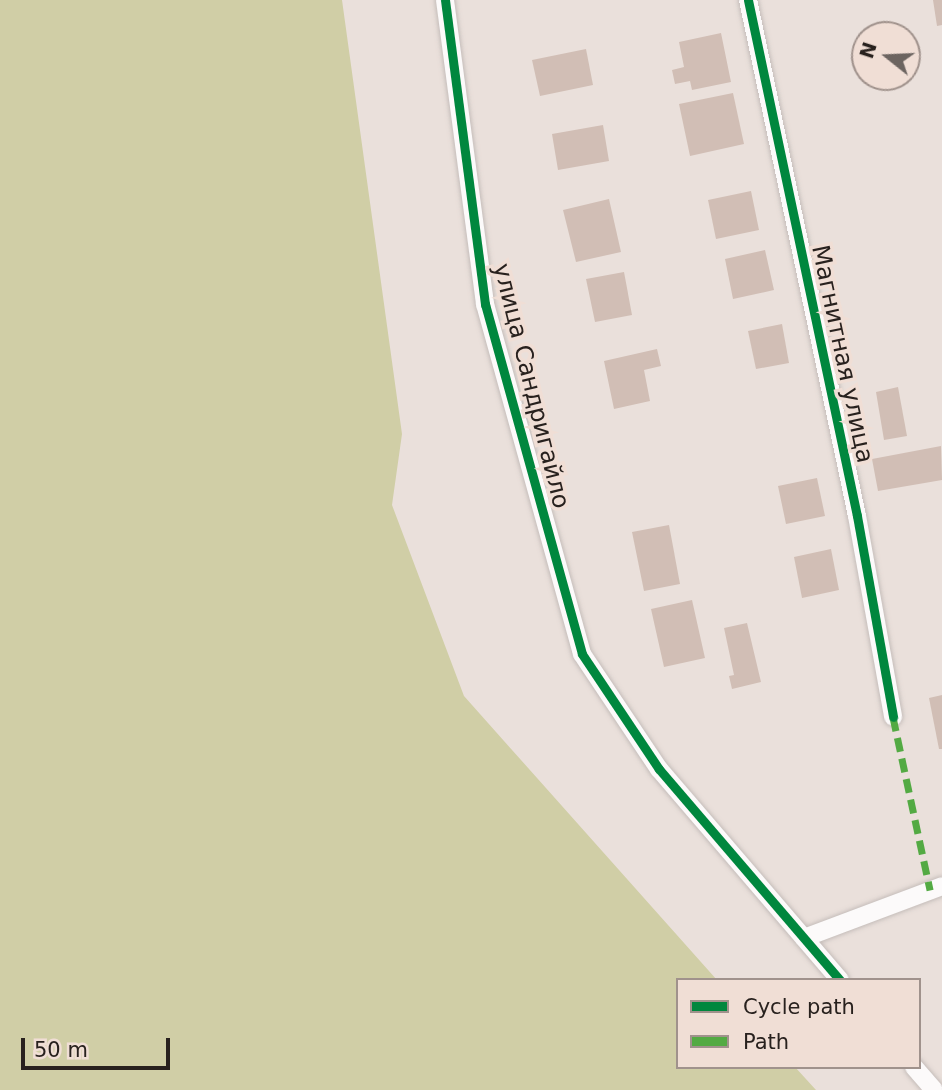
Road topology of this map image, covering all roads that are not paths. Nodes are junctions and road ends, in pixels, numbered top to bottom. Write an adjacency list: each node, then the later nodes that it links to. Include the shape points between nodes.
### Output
1 (445, 0): 5 (street, улица Сандригайло, via 485,304 582,654 659,769)
2 (748, 0): 3 (street, Магнитная улица, via 857,516)
3 (893, 717)
4 (942, 886): 5 (street)
5 (804, 938): 6 (street, улица Сандригайло)
6 (838, 978)
7 (916, 1069): 8 (street)
8 (934, 1090)

